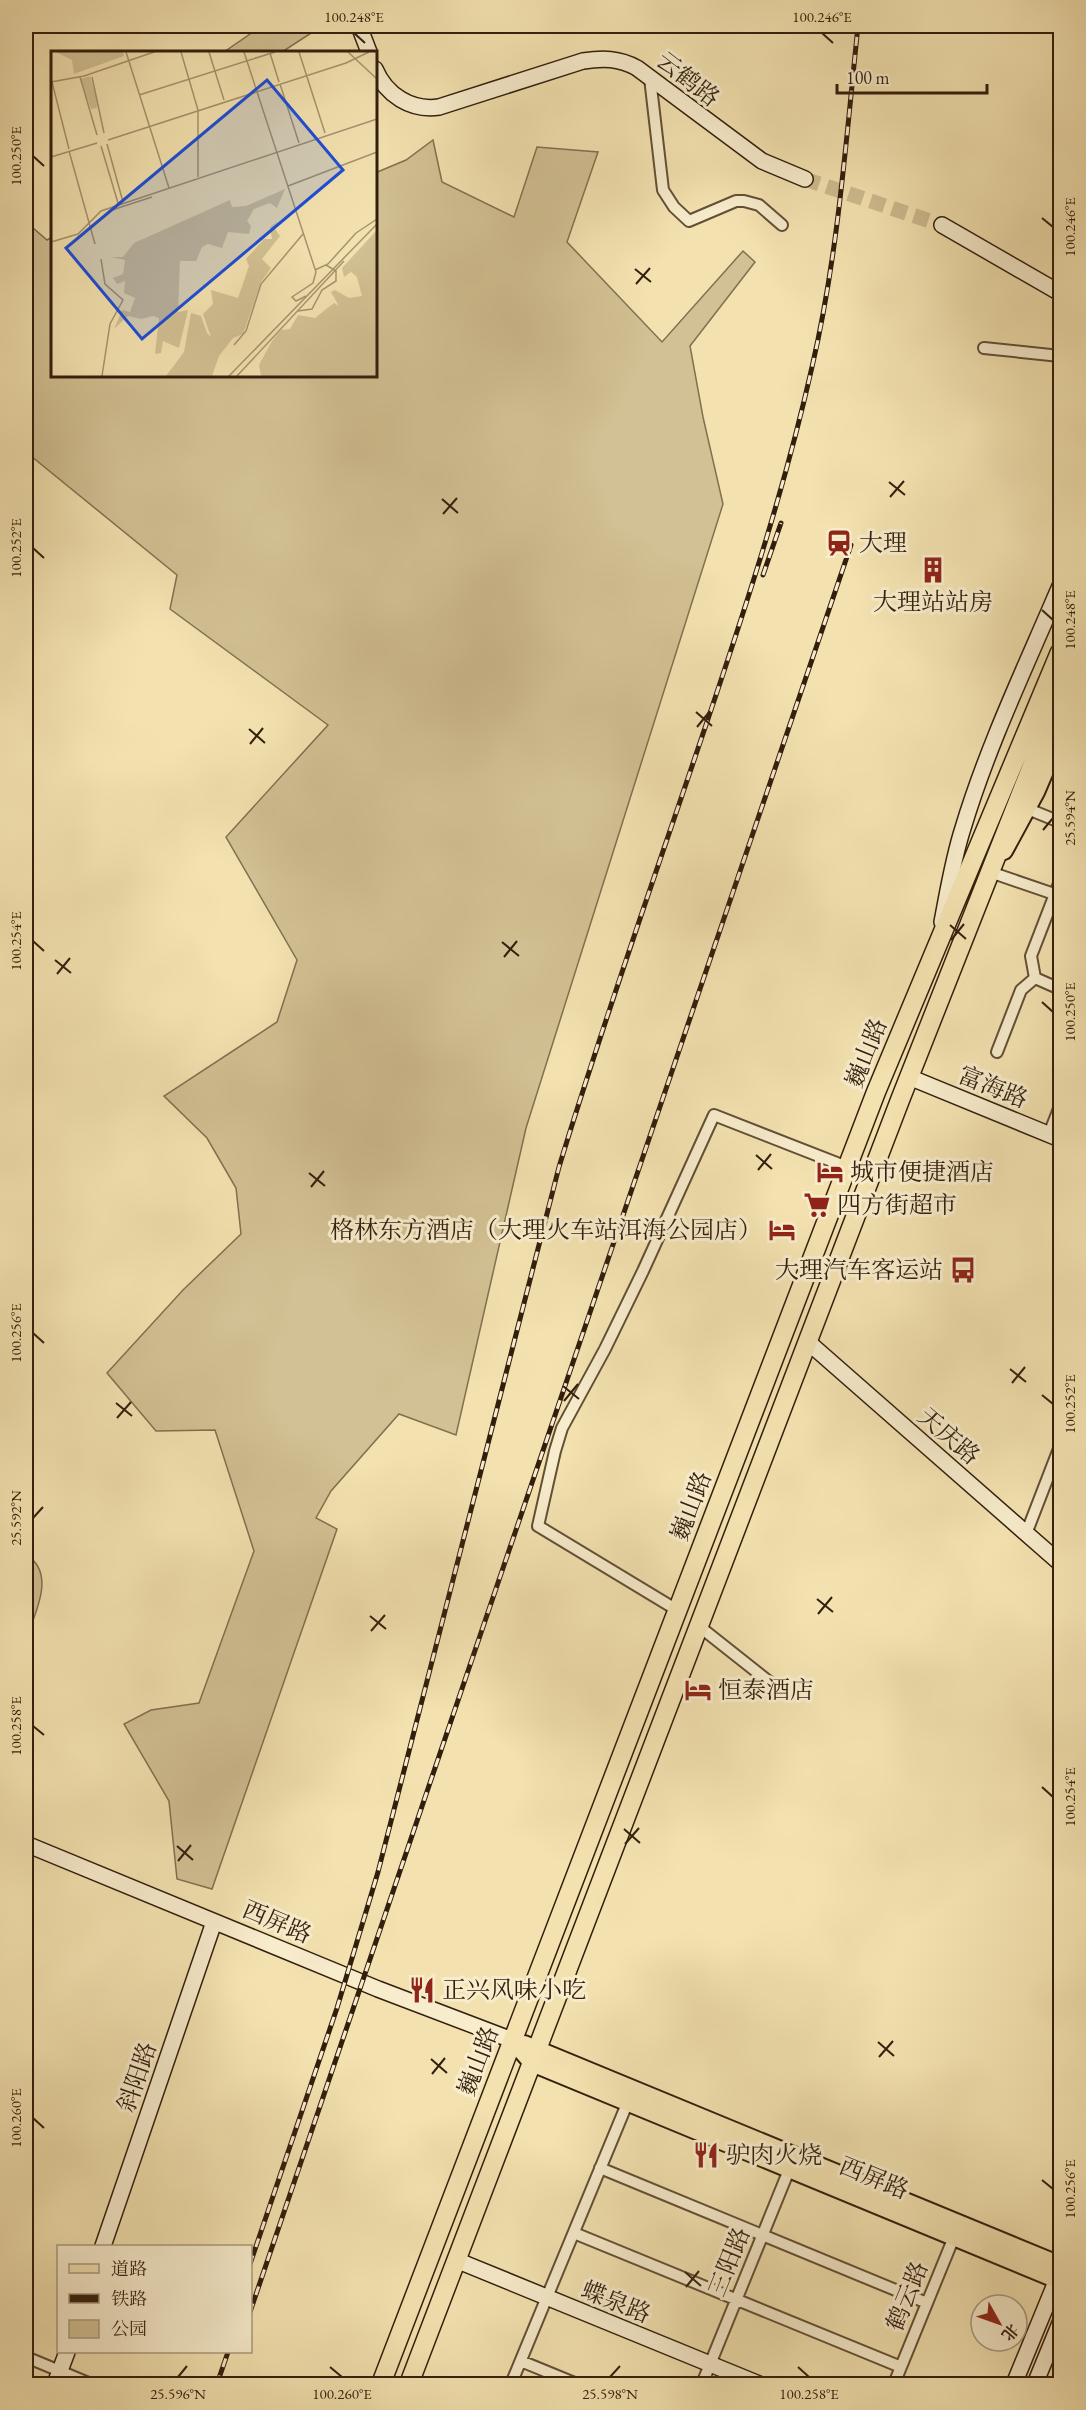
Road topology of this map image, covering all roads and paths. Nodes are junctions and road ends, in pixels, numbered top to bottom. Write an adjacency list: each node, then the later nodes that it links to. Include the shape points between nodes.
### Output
1 (359, 26): 2 (street)
2 (369, 51)
3 (376, 71): 4 (street, 云鹤路, via 395,96 428,108 583,61 625,62)
4 (650, 78): 5 (street, 云鹤路, via 762,161); 6 (street, via 659,171 663,190 674,207 689,221 736,201 752,201)
5 (805, 179)
6 (783, 225)
7 (942, 225): 8 (street)
8 (1060, 293)
9 (984, 348): 10 (street)
10 (1060, 356)
11 (1060, 586): 20 (street, via 970,807 958,843)
12 (1060, 652): 20 (highway, 巍山路)
13 (1060, 695): 17 (highway, 巍山路)
14 (1060, 736): 15 (main road)
15 (1028, 808): 16 (street); 17 (main road)
16 (1060, 822)
17 (990, 872): 19 (street); 24 (highway, 巍山路)
18 (1060, 881): 19 (street)
19 (1058, 895): 21 (street, via 1031,956)
20 (936, 948): 27 (highway, 巍山路)
21 (1035, 978): 22 (street); 23 (street, via 1021,990)
22 (1060, 989)
23 (997, 1052)
24 (909, 1077): 26 (street, 富海路); 28 (highway, 巍山路)
25 (1060, 1106): 26 (street)
26 (1055, 1136)
27 (847, 1167): 32 (highway, 巍山路); 32 (street, via 714,1115 635,1289 562,1428 538,1526)
28 (808, 1342): 30 (street, 天庆路); 33 (highway, 巍山路)
29 (1060, 1446): 30 (street)
30 (1026, 1534): 31 (street, 天庆路)
31 (1060, 1563)
32 (677, 1610): 33 (highway); 37 (highway, 巍山路)
33 (700, 1627): 34 (street); 38 (highway, 巍山路)
34 (772, 1684)
35 (26, 1844): 36 (street, 西屏路)
36 (214, 1922): 37 (street, 西屏路); 45 (street, 斜阳路)
37 (512, 2040): 38 (main road, 西屏路); 59 (highway, 巍山路)
38 (535, 2056): 39 (main road, 西屏路); 46 (highway, 巍山路)
39 (630, 2095): 40 (main road, 西屏路); 41 (street)
40 (793, 2162): 42 (main road, 西屏路); 44 (street, 三阳路)
41 (600, 2169): 43 (street); 44 (street)
42 (957, 2230): 47 (main road, 西屏路); 50 (street, 鹤云路)
43 (574, 2233): 48 (street); 49 (street)
44 (763, 2235): 49 (street, 三阳路); 50 (street)
45 (104, 2245)
46 (456, 2260): 48 (street, 蝶泉路); 60 (highway, 巍山路)
47 (1060, 2274): 66 (street)
48 (547, 2298): 54 (street); 55 (street, 蝶泉路)
49 (737, 2299): 55 (street, 三阳路); 56 (street)
50 (927, 2302): 56 (street, 鹤云路)
51 (1060, 2323): 67 (street)
52 (67, 2353): 57 (street)
53 (26, 2357): 57 (street)
54 (521, 2361): 61 (street); 62 (street)
55 (710, 2364): 63 (street, 三阳路); 64 (street, 蝶泉路)
56 (901, 2367): 65 (street, 鹤云路)
57 (58, 2378): 58 (street)
58 (91, 2385)
59 (381, 2385)
60 (409, 2385)
61 (512, 2385)
62 (577, 2385)
63 (702, 2385)
64 (759, 2385)
65 (894, 2385)
66 (1014, 2385)
67 (1035, 2385)

